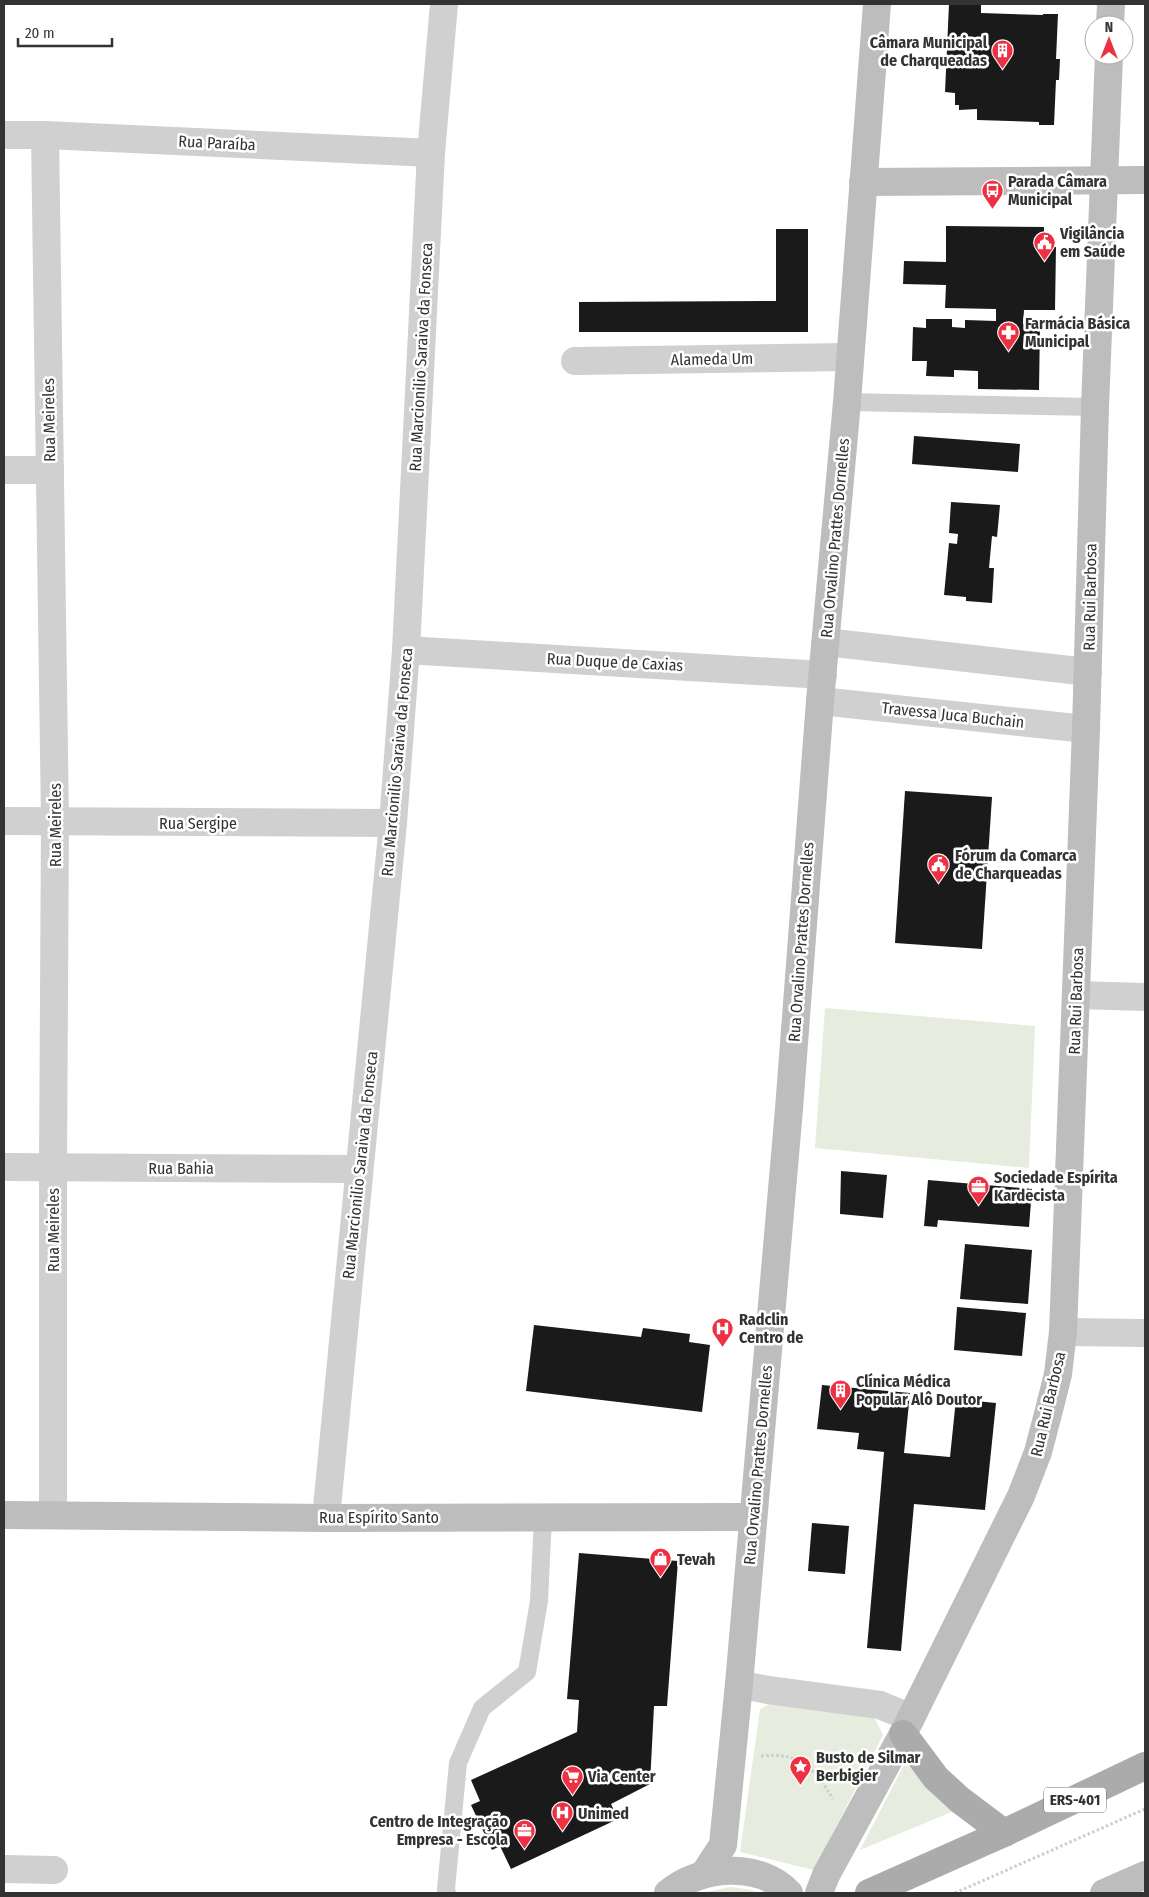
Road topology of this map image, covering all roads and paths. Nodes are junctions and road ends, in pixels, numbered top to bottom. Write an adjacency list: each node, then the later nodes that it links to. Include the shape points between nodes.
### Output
1 (444, 4): 6 (street, Rua Marcionilio Saraiva da Fonseca)
2 (877, 4): 9 (street, Rua Orvalino Prattes Dornelles)
3 (1109, 65): 7 (street, Rua Rui Barbosa)
4 (4, 135): 5 (street, Rua Paraíba)
5 (45, 135): 6 (street, Rua Paraíba); 15 (street, Rua Meireles)
6 (431, 153): 17 (street, Rua Marcionilio Saraiva da Fonseca)
7 (1104, 180): 8 (street); 9 (street); 13 (street, Rua Rui Barbosa)
8 (1145, 180)
9 (863, 182): 10 (street, Rua Orvalino Prattes Dornelles)
10 (850, 357): 11 (street, Alameda Um); 12 (street, Rua Orvalino Prattes Dornelles)
11 (575, 361)
12 (847, 402): 13 (lane); 16 (street, Rua Orvalino Prattes Dornelles)
13 (1095, 407): 18 (street, Rua Rui Barbosa)
14 (4, 470): 15 (street)
15 (50, 470): 23 (street, Rua Meireles)
16 (826, 642): 18 (street); 19 (street, Rua Orvalino Prattes Dornelles)
17 (406, 650): 19 (street, Rua Duque de Caxias); 24 (street, Rua Marcionilio Saraiva da Fonseca)
18 (1088, 672): 21 (street, Rua Rui Barbosa)
19 (823, 675): 20 (street, Rua Orvalino Prattes Dornelles)
20 (820, 701): 21 (street, Travessa Juca Buchain); 35 (street, Rua Orvalino Prattes Dornelles)
21 (1086, 729): 25 (street, Rua Rui Barbosa)
22 (4, 821): 23 (street, Rua Sergipe)
23 (55, 822): 24 (street, Rua Sergipe); 28 (street, Rua Meireles)
24 (393, 823): 29 (street, Rua Marcionilio Saraiva da Fonseca)
25 (1076, 995): 26 (street); 30 (street, Rua Rui Barbosa)
26 (1145, 997)
27 (4, 1167): 28 (street, Rua Bahia)
28 (52, 1168): 29 (street, Rua Bahia); 33 (street, Rua Meireles)
29 (359, 1169): 36 (street, Rua Marcionilio Saraiva da Fonseca)
30 (1063, 1332): 31 (street); 38 (street, Rua Rui Barbosa, via 1049,1410 1038,1452 1021,1496)
31 (1145, 1333)
32 (4, 1514): 33 (street, Rua Espírito Santo)
33 (52, 1514): 36 (street, Rua Espírito Santo)
34 (543, 1517): 35 (street, Rua Espírito Santo); 36 (street, Rua Espírito Santo); 48 (lane, via 539,1601 527,1672 482,1708 458,1763)
35 (753, 1517): 37 (street, Rua Orvalino Prattes Dornelles)
36 (326, 1518)
37 (739, 1684): 38 (street, via 880,1705); 46 (street, Rua Orvalino Prattes Dornelles, via 722,1845)
38 (907, 1726): 43 (main road, via 936,1778); 51 (street, Rua Rui Barbosa)
39 (761, 1756): 41 (path, via 775,1754 808,1764)
40 (1145, 1766): 43 (main road, ERS-401)
41 (834, 1801)
42 (1145, 1809): 53 (path)
43 (1004, 1833): 52 (main road, ERS-401)
44 (4, 1870): 45 (street)
45 (54, 1870)
46 (704, 1874): 49 (street, via 688,1879); 50 (street, via 729,1870 759,1874)
47 (1145, 1875): 54 (street)
48 (447, 1893)
49 (668, 1893)
50 (790, 1893)
51 (819, 1893)
52 (869, 1893)
53 (955, 1893)
54 (1104, 1893)

